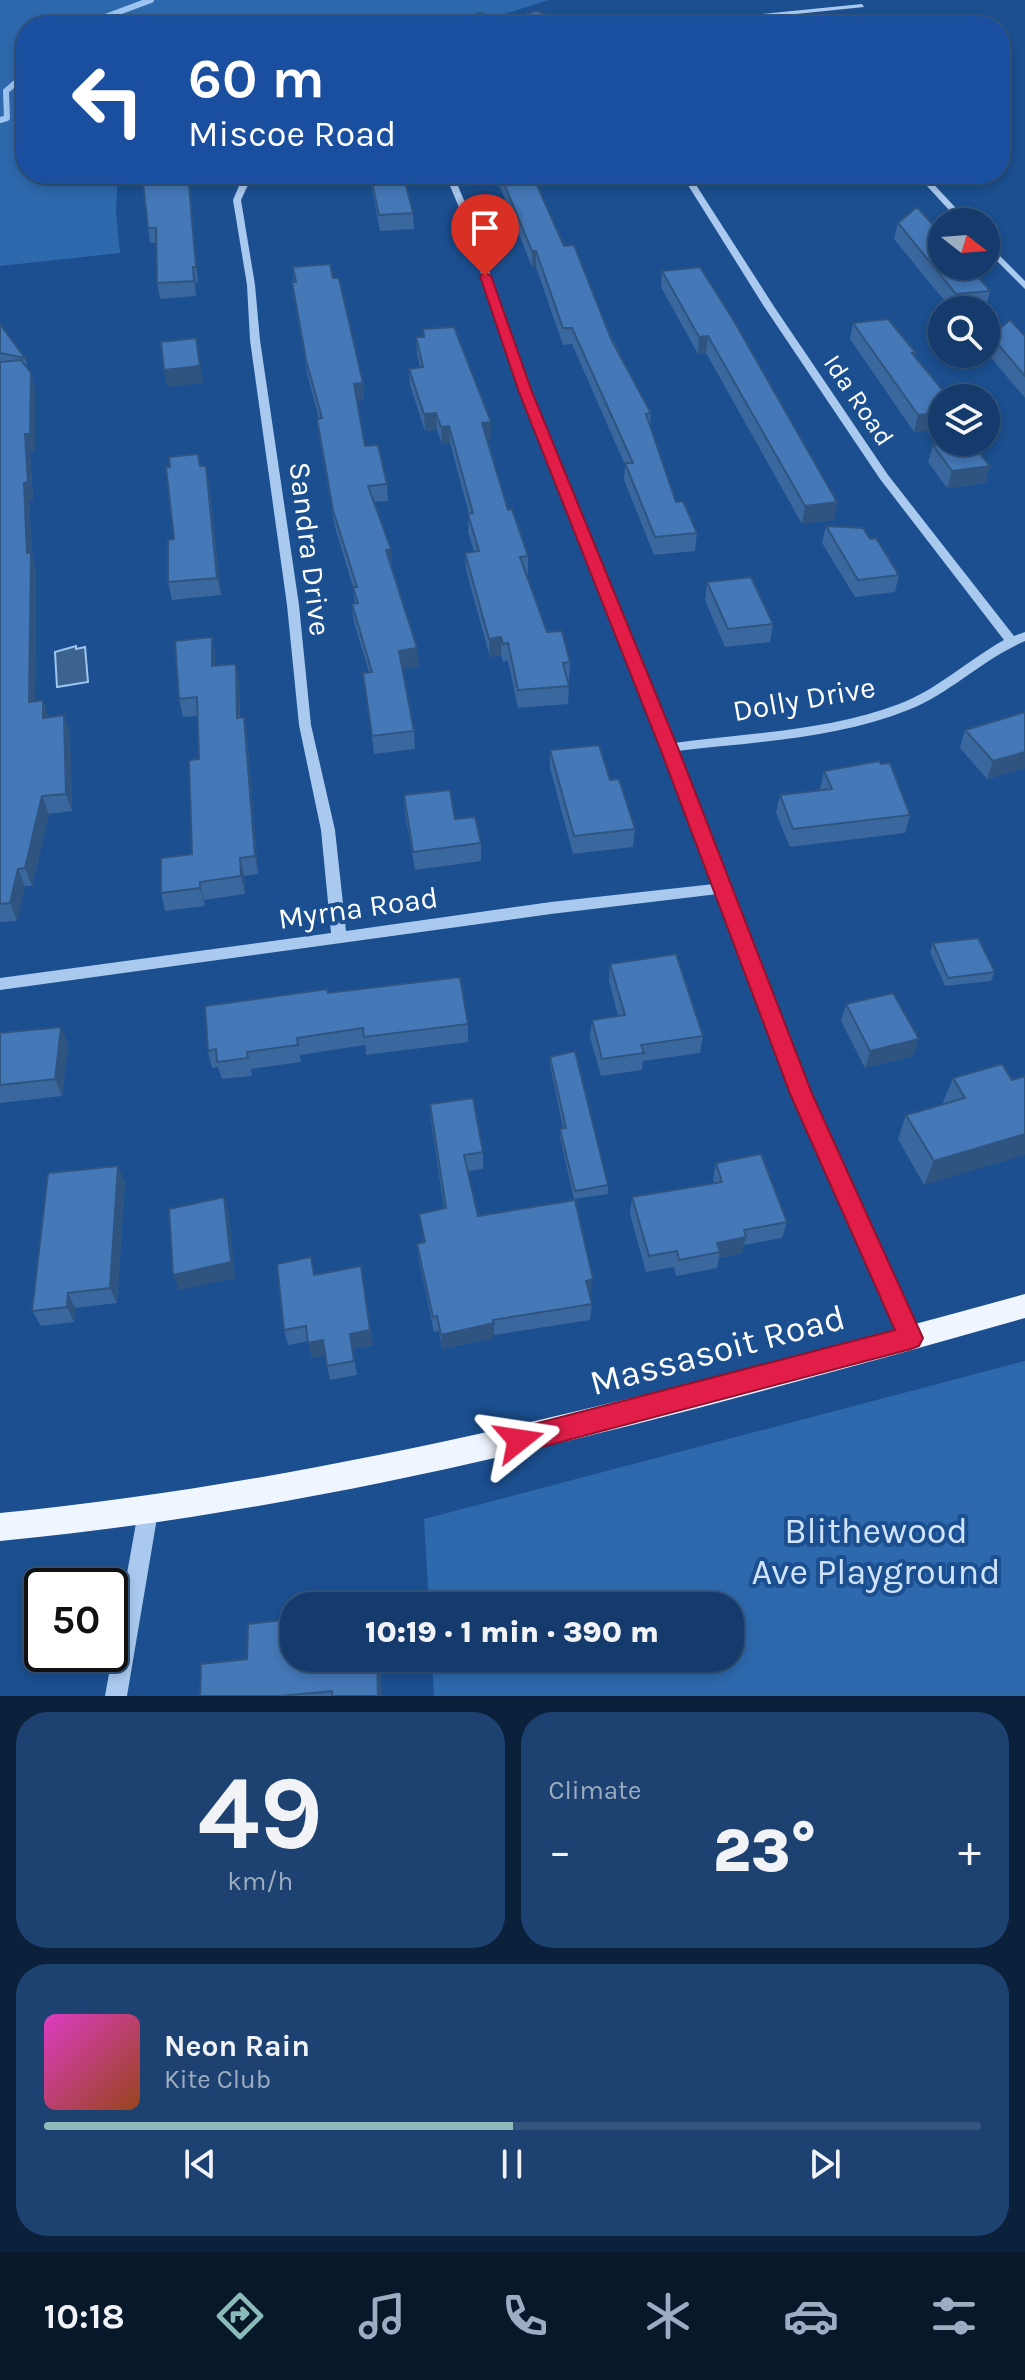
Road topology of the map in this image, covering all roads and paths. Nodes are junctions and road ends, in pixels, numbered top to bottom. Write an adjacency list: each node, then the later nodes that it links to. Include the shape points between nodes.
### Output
1 (862, 6): 2 (street)
2 (772, 14): 3 (street)
3 (751, 16)
4 (245, 184): 15 (street, Sandra Drive, via 237,200 305,725 328,830)
5 (453, 184): 13 (street, via 531,406)
6 (691, 184): 12 (street, Ida Road, via 884,477)
7 (929, 184): 8 (street)
8 (952, 208)
9 (1000, 260): 10 (street)
10 (1025, 286)
11 (1025, 636): 12 (street, Dolly Drive)
12 (1011, 641): 13 (street, Dolly Drive, via 906,706 861,720)
13 (669, 748): 14 (street)
14 (723, 888): 15 (street, Myrna Road); 18 (street, via 802,1096)
15 (339, 937): 16 (street, Myrna Road)
16 (0, 984)
17 (1025, 1306): 18 (main road, Massasoit Road)
18 (911, 1338): 19 (main road, Massasoit Road, via 519,1440)
19 (148, 1512): 20 (main road, Massasoit Road); 21 (street)
20 (0, 1527)
21 (116, 1696)

